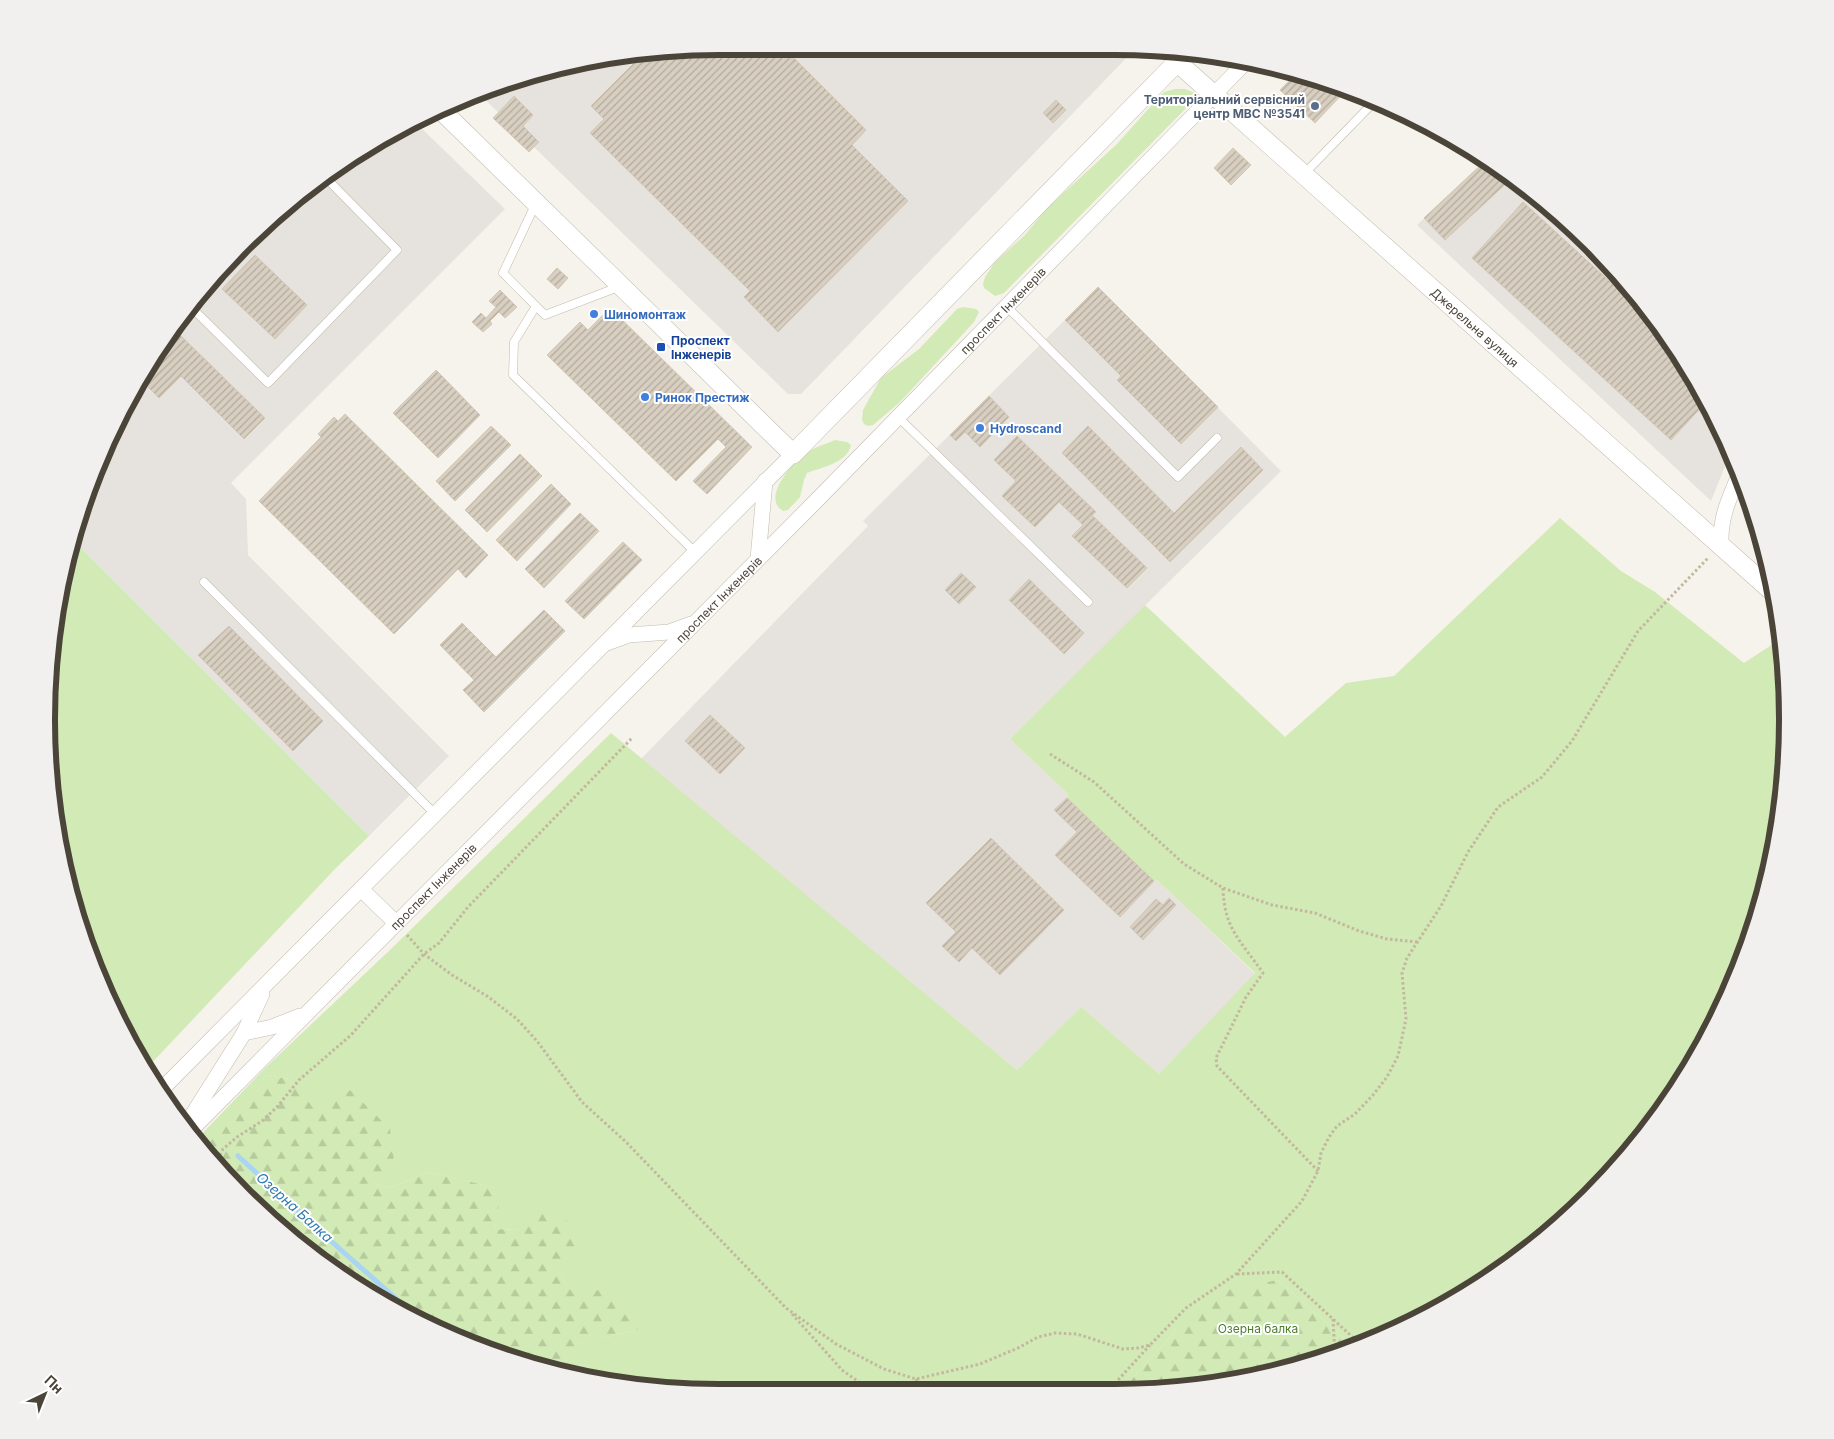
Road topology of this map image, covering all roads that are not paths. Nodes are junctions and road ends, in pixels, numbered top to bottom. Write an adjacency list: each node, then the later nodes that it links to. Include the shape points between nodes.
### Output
1 (1181, 58): 3 (street, Джерельна вулиця); 15 (street)
2 (1241, 67): 3 (street, проспект Інженерів)
3 (1213, 95): 6 (street, Джерельна вулиця); 11 (street, проспект Інженерів)
4 (1370, 106): 6 (lane)
5 (446, 115): 8 (street)
6 (1303, 176): 18 (street, Джерельна вулиця)
7 (330, 182): 12 (lane, via 397,250 268,383)
8 (536, 203): 9 (street); 10 (lane, via 503,273)
9 (621, 286): 10 (lane, via 546,315); 15 (street)
10 (536, 306): 19 (lane, via 514,342 512,375)
11 (1006, 306): 13 (street, проспект Інженерів); 14 (lane, via 1178,477)
12 (195, 311)
13 (898, 417): 20 (street, проспект Інженерів); 23 (lane)
14 (1217, 438)
15 (792, 454): 16 (street)
16 (765, 481): 19 (street); 20 (street)
17 (1735, 484): 18 (street, via 1720,526)
18 (1721, 544): 22 (street, Джерельна вулиця)
19 (695, 552): 25 (street)
20 (758, 560): 24 (street, проспект Інженерів)
21 (204, 582): 26 (lane)
22 (1765, 584)
23 (1088, 602)
24 (694, 623): 25 (street, via 669,632 630,635); 28 (street, проспект Інженерів)
25 (603, 645): 26 (street)
26 (435, 814): 27 (street)
27 (361, 889): 28 (street); 29 (street)
28 (396, 923): 30 (street, проспект Інженерів)
29 (267, 984): 31 (street); 32 (street)
30 (306, 1014): 31 (street); 34 (street, проспект Інженерів)
31 (244, 1033): 33 (street)
32 (165, 1086)
33 (189, 1120)
34 (194, 1127)

